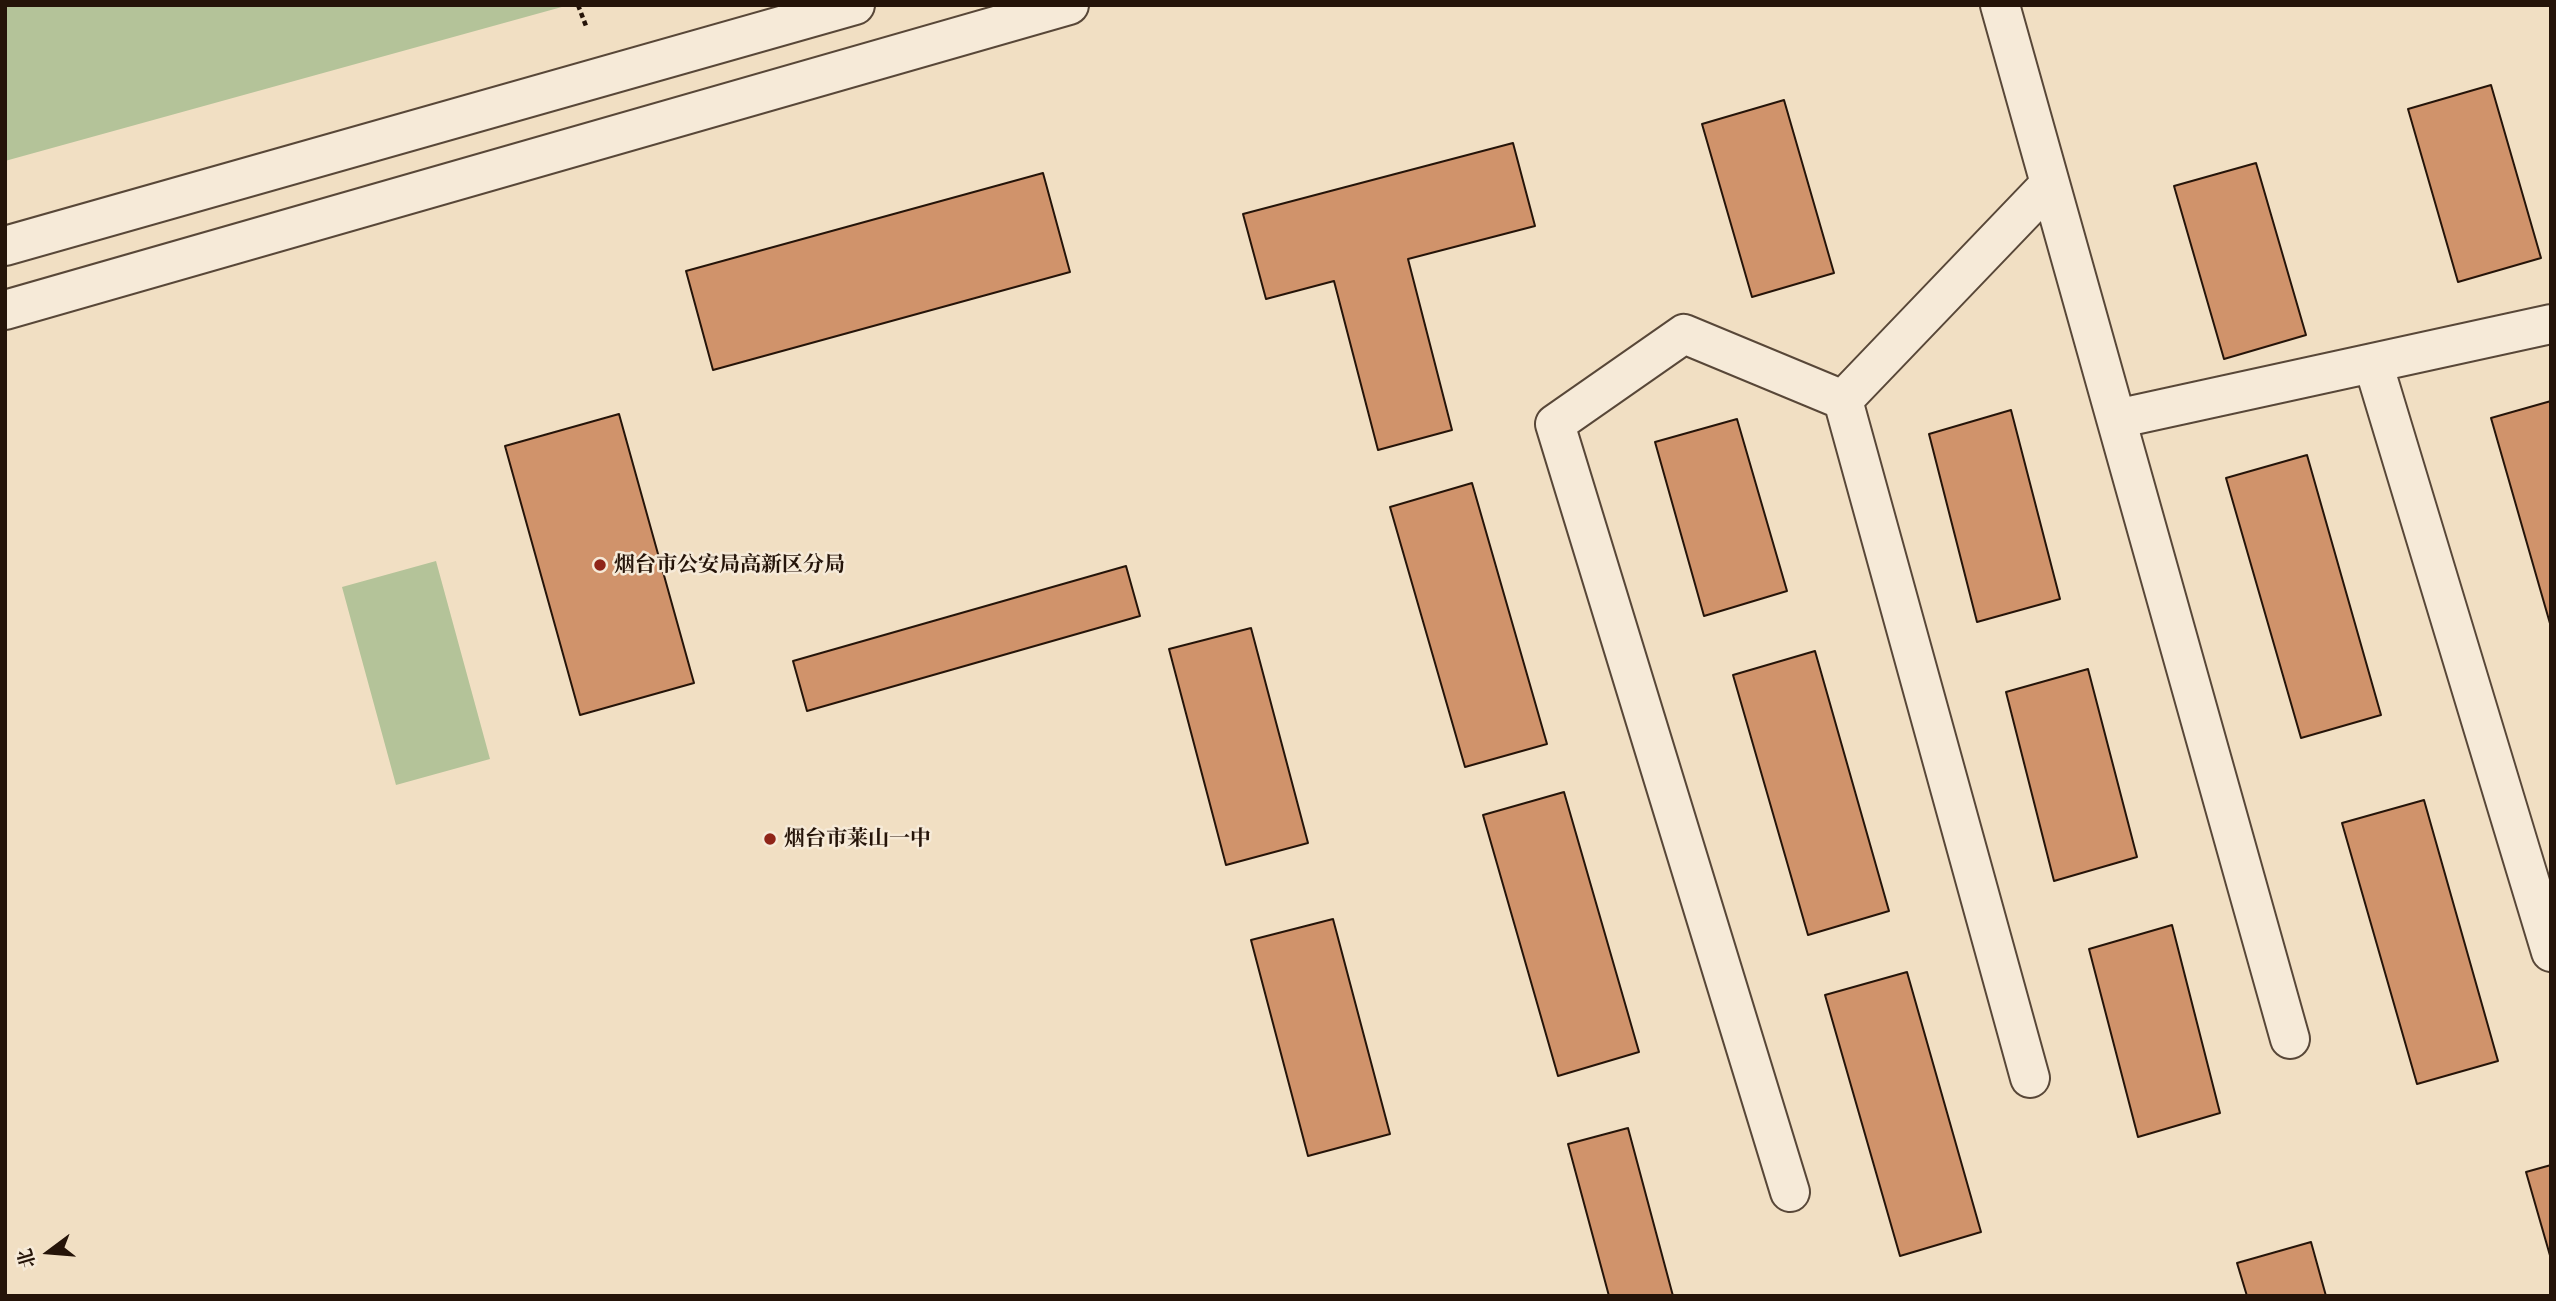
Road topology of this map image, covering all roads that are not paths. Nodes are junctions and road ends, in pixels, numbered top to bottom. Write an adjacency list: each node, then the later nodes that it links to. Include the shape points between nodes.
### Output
1 (855, 5): 5 (street)
2 (1069, 5): 6 (street)
3 (2000, 5): 4 (street)
4 (2050, 184): 9 (street); 10 (street)
5 (5, 246)
6 (5, 310)
7 (2551, 324): 8 (street)
8 (2373, 363): 10 (street); 11 (street)
9 (1843, 400): 13 (street); 14 (street, via 1684,334 1555,424)
10 (2116, 419): 12 (street)
11 (2551, 951)
12 (2290, 1039)
13 (2030, 1078)
14 (1790, 1192)

